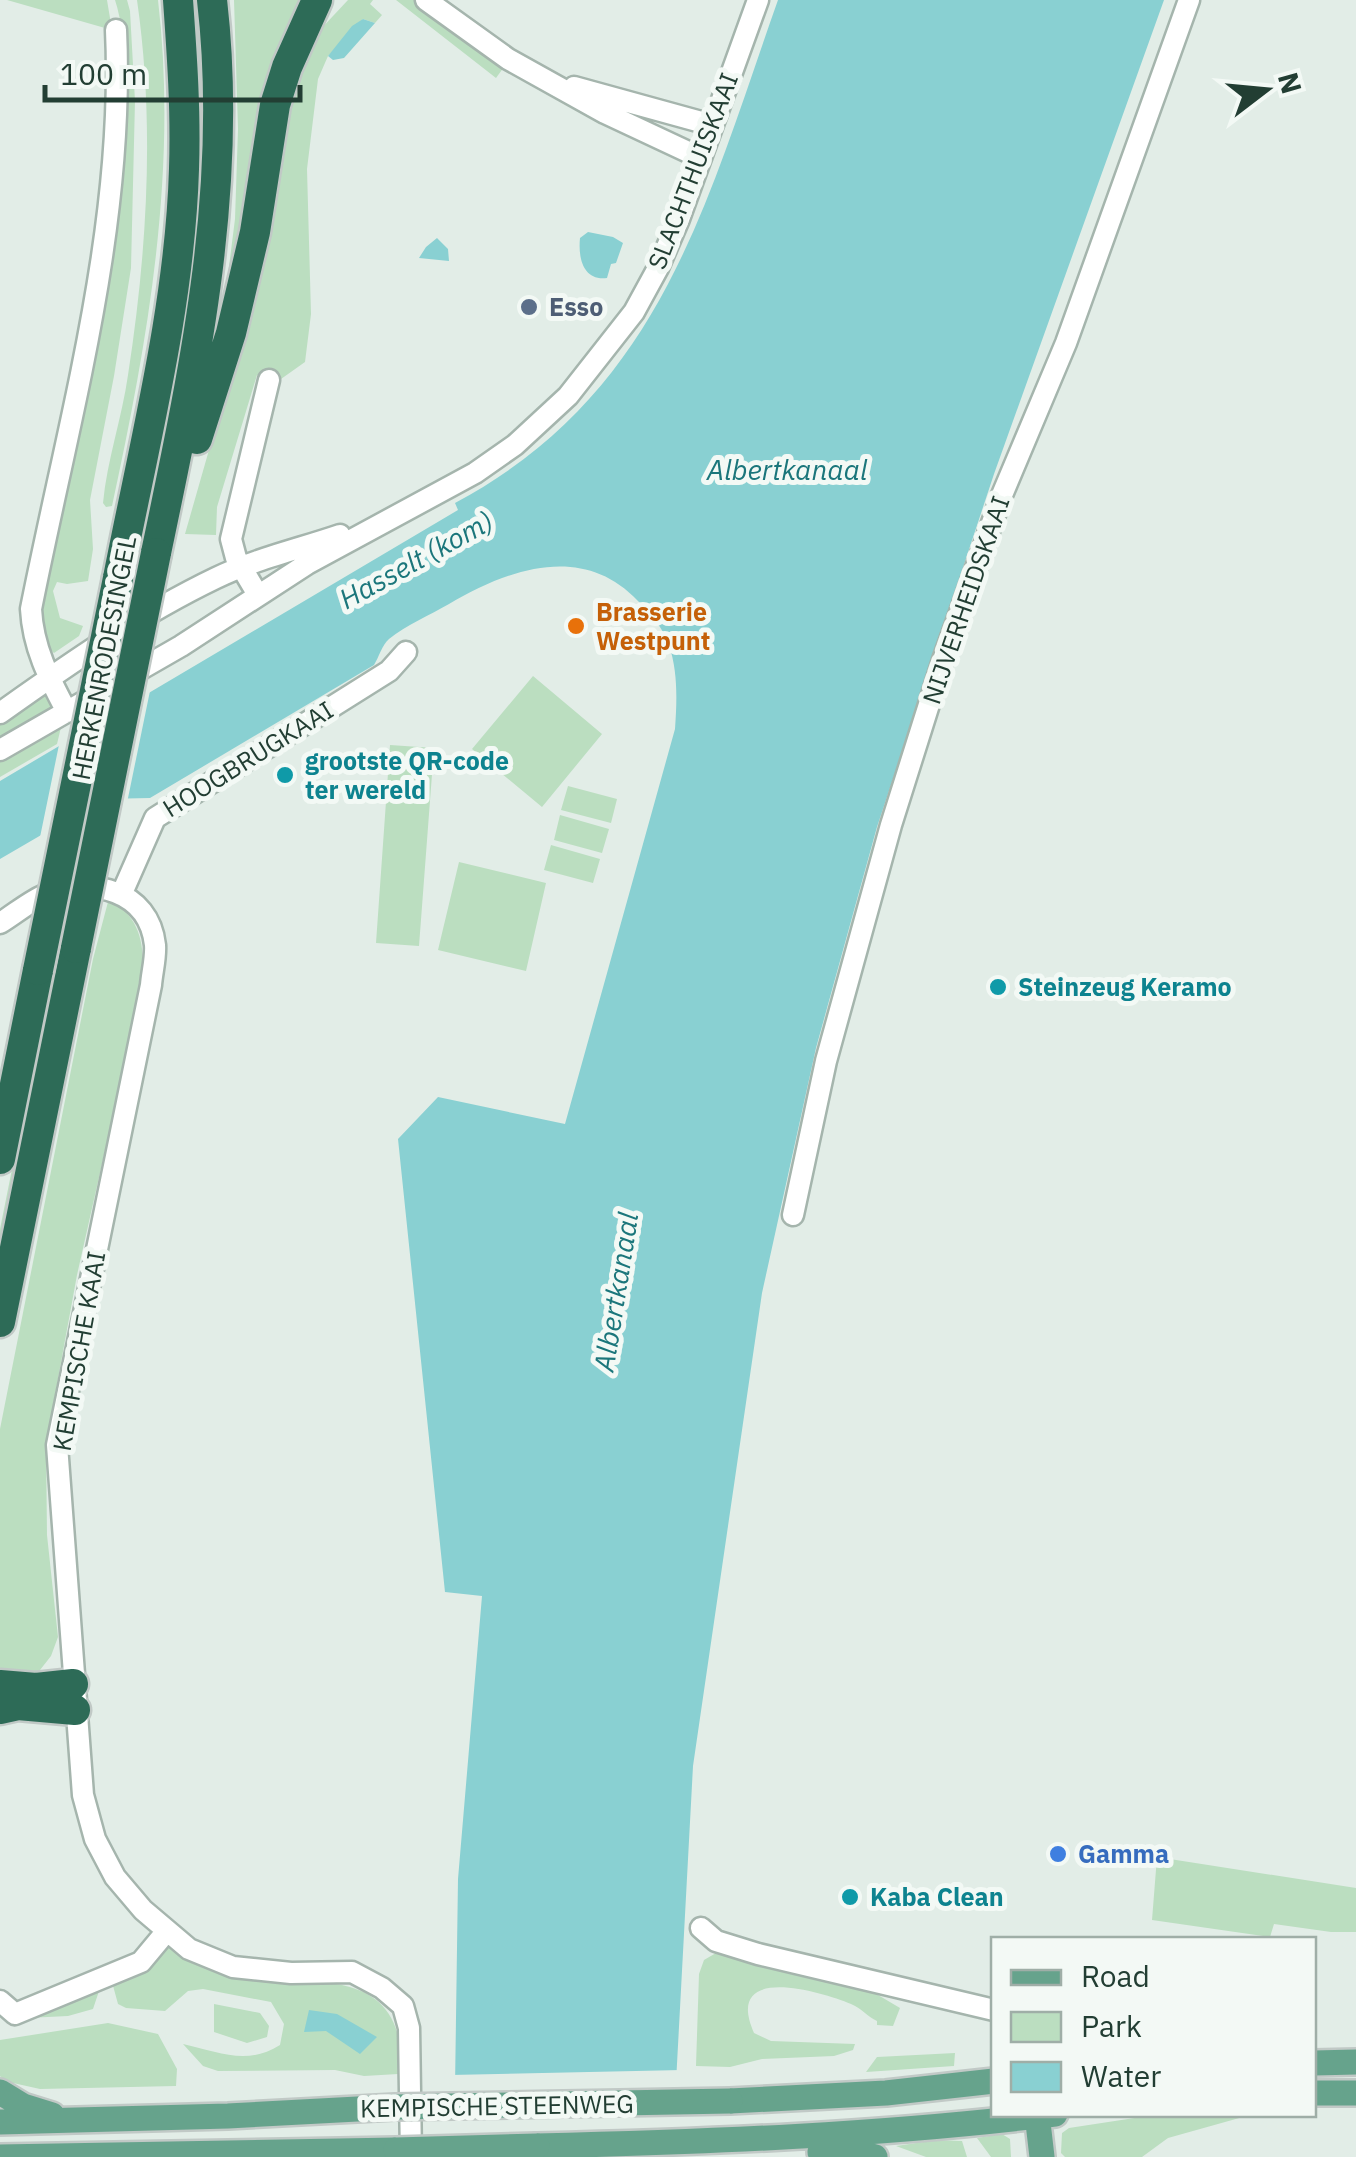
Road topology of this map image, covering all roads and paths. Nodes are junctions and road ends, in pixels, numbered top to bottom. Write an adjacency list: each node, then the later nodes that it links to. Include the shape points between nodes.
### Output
1 (178, 0): 25 (highway, HERKENRODESINGEL, bridge, via 184,170 174,285)
2 (212, 0): 14 (highway, HERKENRODESINGEL, via 219,121 209,276)
3 (317, 0): 9 (highway)
4 (332, 0): 9 (highway)
5 (426, 0): 10 (street)
6 (758, 0): 11 (street, SLACHTHUISKAAI)
7 (1189, 0): 26 (street, NIJVERHEIDSKAAI, via 943,660 826,1061)
8 (116, 30): 19 (street, HERKENRODESINGEL, via 104,255 31,609 33,638)
9 (301, 38): 14 (highway, via 275,104 231,333 187,468)
10 (552, 82): 11 (street); 12 (street)
11 (712, 125): 12 (street, SLACHTHUISKAAI)
12 (701, 158): 15 (street, SLACHTHUISKAAI, via 642,297 568,396 475,473)
13 (268, 380): 16 (street, via 231,539)
14 (165, 510): 27 (highway, HERKENRODESINGEL, bridge)
15 (384, 520): 16 (street, SLACHTHUISKAAI); 17 (street, SLACHTHUISKAAI)
16 (242, 568): 17 (street); 19 (street, SLACHTHUISKAAI, via 200,586)
17 (258, 594): 21 (street, SLACHTHUISKAAI)
18 (406, 652): 23 (street, HOOGBRUGKAAI, via 389,671 155,818)
19 (49, 678): 20 (street, SLACHTHUISKAAI); 21 (street, HERKENRODESINGEL)
20 (0, 712)
21 (68, 712): 22 (street, SLACHTHUISKAAI)
22 (0, 750)
23 (122, 893): 24 (street, via 89,885 45,895); 29 (street, KEMPISCHE KAAI, via 148,918 155,947 58,1445)
24 (0, 923)
25 (0, 1159)
26 (793, 1215)
27 (0, 1322)
28 (0, 1685): 29 (highway)
29 (74, 1697): 30 (highway); 32 (street, KEMPISCHE KAAI, via 94,1839 115,1878)
30 (0, 1709)
31 (701, 1928): 34 (street, via 716,1941 758,1954)
32 (166, 1932): 33 (street, via 140,1962 103,1980 15,2014); 46 (street, KEMPISCHE KAAI, via 233,1967 352,1972 403,2006 409,2028)
33 (0, 2001)
34 (991, 2009)
35 (1356, 2062): 36 (main road)
36 (1316, 2063)
37 (991, 2081): 43 (main road, KEMPISCHE STEENWEG, bridge, via 730,2100)
38 (0, 2092): 43 (main road)
39 (1316, 2093): 40 (main road)
40 (1356, 2093)
41 (1025, 2117): 45 (main road, KEMPISCHE STEENWEG)
42 (1044, 2117): 50 (main road)
43 (71, 2120): 44 (main road, KEMPISCHE STEENWEG)
44 (0, 2122)
45 (732, 2141): 46 (main road, KEMPISCHE STEENWEG, bridge); 49 (main road, via 782,2154)
46 (404, 2153): 47 (main road, KEMPISCHE STEENWEG)
47 (46, 2156): 48 (main road, KEMPISCHE STEENWEG)
48 (0, 2157)
49 (875, 2157)
50 (1042, 2157)

